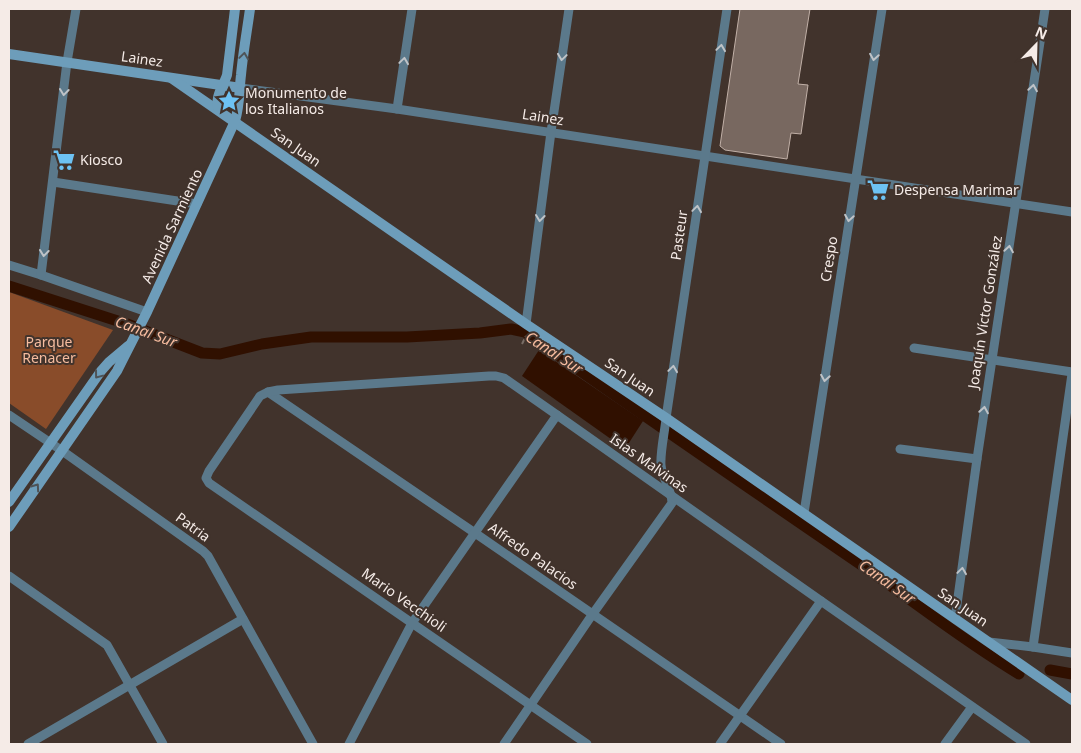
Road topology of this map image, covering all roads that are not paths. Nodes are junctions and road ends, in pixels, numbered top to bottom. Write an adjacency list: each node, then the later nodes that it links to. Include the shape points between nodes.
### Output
1 (76, 9): 10 (street)
2 (236, 9): 12 (street)
3 (250, 9): 13 (street, Avenida Sarmiento, one-way to 3)
4 (412, 9): 14 (street, one-way to 4)
5 (568, 9): 17 (street, one-way to 17)
6 (727, 9): 18 (street, Pasteur, one-way to 6)
7 (882, 9): 19 (street, Crespo, one-way to 19)
8 (1045, 9): 22 (street, Joaquín Víctor González, one-way to 8)
9 (9, 54): 10 (street, Lainez)
10 (68, 62): 11 (street, Lainez); 20 (street, one-way to 20)
11 (171, 78): 12 (street, Lainez); 15 (street, San Juan)
12 (223, 86): 13 (street, Lainez); 15 (street, via 218,94)
13 (241, 88): 14 (street, Lainez); 16 (street, Avenida Sarmiento)
14 (397, 109): 17 (street, Lainez)
15 (219, 110): 16 (street, San Juan)
16 (235, 121): 21 (street, Avenida Sarmiento); 27 (street, San Juan)
17 (551, 132): 18 (street, Lainez); 27 (street, one-way to 27)
18 (705, 156): 19 (street, Lainez); 35 (street, Pasteur, one-way to 18)
19 (855, 178): 22 (street, Lainez); 44 (street, Crespo, one-way to 44)
20 (53, 182): 21 (street); 25 (street, one-way to 25)
21 (197, 204): 26 (street, Avenida Sarmiento)
22 (1016, 204): 23 (street, Lainez); 30 (street, Joaquín Víctor González, one-way to 22)
23 (1072, 212)
24 (9, 265): 25 (street)
25 (41, 275): 26 (street)
26 (146, 315): 28 (street, Avenida Sarmiento)
27 (526, 324): 35 (street, San Juan)
28 (133, 342): 36 (street, Avenida Sarmiento, one-way to 36, via 100,371); 38 (street, Avenida Sarmiento, via 117,371)
29 (914, 348): 30 (street)
30 (992, 361): 31 (street); 39 (street, Joaquín Víctor González, one-way to 30)
31 (1072, 373): 54 (street)
32 (268, 392): 34 (street, Islas Malvinas, via 496,376 504,378); 46 (street, Alfredo Palacios); 52 (street, Mario Vecchioli, via 260,396 206,478)
33 (9, 414): 36 (street, Patria)
34 (557, 415): 41 (street, Islas Malvinas); 46 (street)
35 (666, 418): 40 (street, Pasteur); 44 (street, San Juan)
36 (50, 442): 38 (street, Patria); 43 (street, Avenida Sarmiento)
37 (900, 449): 39 (street)
38 (61, 450): 45 (street, Avenida Sarmiento, one-way to 38); 50 (street, Patria, via 203,551)
39 (977, 459): 51 (street, Joaquín Víctor González, one-way to 39)
40 (661, 460): 41 (street, via 655,471); 42 (street, Pasteur, via 663,477)
41 (642, 475): 42 (street, Islas Malvinas)
42 (672, 496): 48 (street, Islas Malvinas); 49 (street, via 672,503)
43 (9, 502)
44 (804, 513): 51 (street, San Juan)
45 (9, 527)
46 (475, 533): 49 (street, Alfredo Palacios); 52 (street)
47 (9, 576): 56 (street, via 107,645)
48 (820, 602): 59 (street, Islas Malvinas); 60 (street)
49 (592, 615): 58 (street); 60 (street, Alfredo Palacios)
50 (243, 619): 56 (street); 63 (street, Patria)
51 (955, 619): 53 (street, San Juan)
52 (412, 623): 58 (street, Mario Vecchioli); 64 (street)
53 (989, 642): 54 (street); 57 (street, San Juan)
54 (1033, 646): 55 (street)
55 (1072, 653)
56 (129, 686): 61 (street); 62 (street)
57 (1072, 700)
58 (532, 705): 65 (street); 66 (street, Mario Vecchioli)
59 (972, 707): 69 (street); 70 (street, Islas Malvinas)
60 (740, 716): 67 (street); 68 (street, Alfredo Palacios)
61 (28, 744)
62 (163, 744)
63 (313, 744)
64 (349, 744)
65 (504, 744)
66 (587, 744)
67 (720, 744)
68 (781, 744)
69 (945, 744)
70 (1026, 744)

